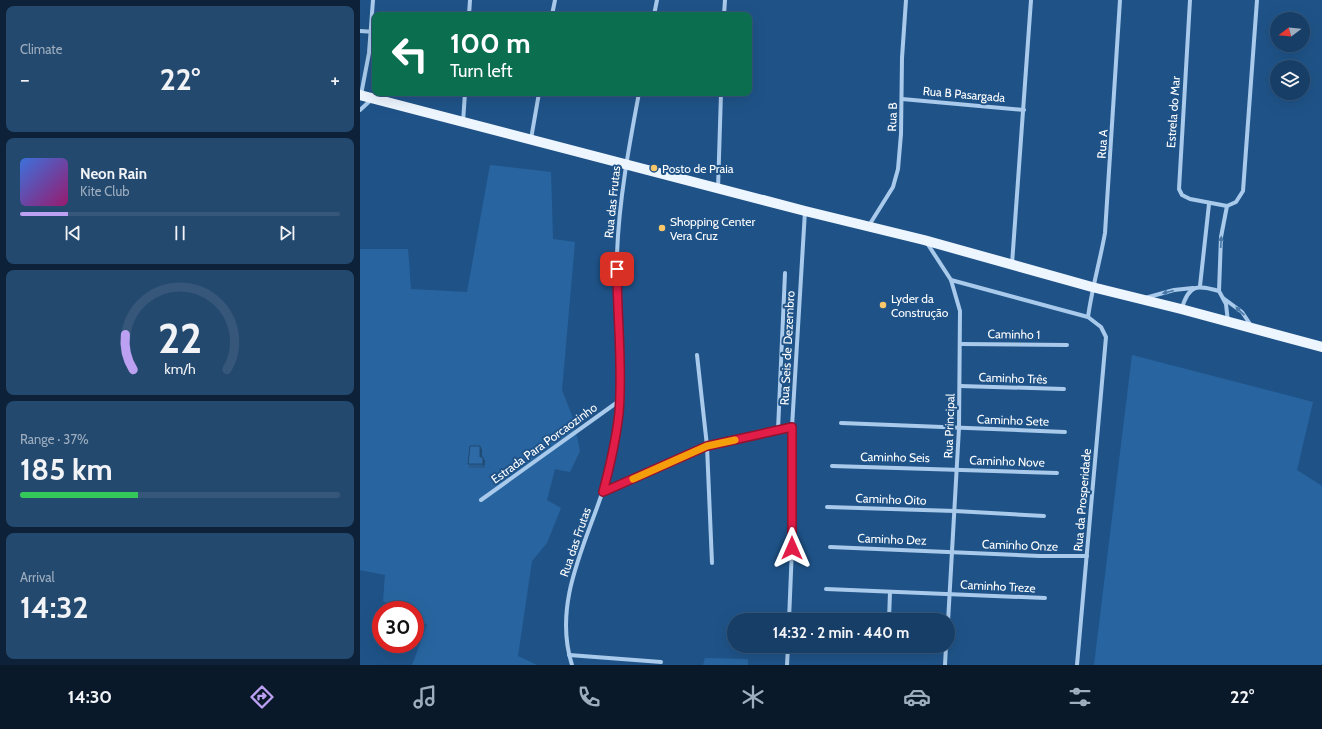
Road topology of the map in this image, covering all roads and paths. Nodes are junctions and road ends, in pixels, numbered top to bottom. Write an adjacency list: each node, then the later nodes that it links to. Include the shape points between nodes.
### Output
1 (373, 0): 11 (street)
2 (470, 0): 12 (street)
3 (555, 0): 13 (street)
4 (657, 0): 14 (street)
5 (725, 0): 15 (street)
6 (906, 0): 25 (street, Rua B)
7 (1031, 0): 27 (street)
8 (1120, 0): 41 (street, Rua A, via 1105,233)
9 (1190, 0): 32 (street, Estrela do Mar, via 1179,189 1185,197)
10 (1257, 0): 33 (street, via 1246,176 1240,198)
11 (373, 12)
12 (470, 12)
13 (553, 12)
14 (655, 12)
15 (724, 12)
16 (360, 31): 17 (street)
17 (372, 32)
18 (372, 37): 19 (street)
19 (360, 96): 24 (main road)
20 (465, 96): 28 (street)
21 (538, 96): 29 (street)
22 (638, 96): 30 (street, Rua das Frutas)
23 (721, 96): 31 (street)
24 (372, 99): 26 (street); 28 (main road)
25 (902, 99): 27 (street, Rua B Pasargada); 35 (street, Rua B, via 898,169 893,187)
26 (360, 110)
27 (1024, 110): 37 (street)
28 (463, 123): 29 (main road)
29 (531, 139): 30 (main road)
30 (626, 164): 31 (main road); 56 (street, Rua das Frutas, via 616,255)
31 (718, 188): 34 (main road)
32 (1210, 204): 33 (street, Estrela do Mar); 40 (street)
33 (1226, 206): 43 (street, one-way to 33, via 1221,237)
34 (805, 211): 35 (main road); 58 (street, Rua Seis de Dezembro)
35 (868, 227): 36 (main road)
36 (924, 240): 37 (main road); 39 (street, Rua Principal)
37 (1012, 265): 41 (main road)
38 (785, 273): 60 (street)
39 (951, 280): 47 (street); 50 (street, Rua Principal, via 960,311)
40 (1200, 286): 42 (street); 43 (street)
41 (1092, 287): 45 (main road); 47 (street, Rua A)
42 (1194, 288): 45 (street, one-way to 45, via 1174,290); 46 (street, via 1185,297)
43 (1219, 291): 44 (street)
44 (1223, 298): 48 (street); 49 (street, one-way to 44, via 1242,312)
45 (1142, 299): 46 (main road)
46 (1181, 309): 48 (main road)
47 (1088, 316): 73 (street, Rua da Prosperidade, via 1101,327 1106,337)
48 (1228, 322): 49 (main road)
49 (1253, 329): 52 (main road)
50 (961, 344): 51 (street, Caminho 1); 54 (street, Rua Principal)
51 (1067, 345)
52 (1322, 347)
53 (697, 355): 62 (street)
54 (960, 386): 55 (street, Caminho Três); 59 (street, Rua Principal)
55 (1064, 389)
56 (619, 401): 66 (street, Rua das Frutas, via 613,455); 67 (street, Estrada Para Porcaozinho)
57 (841, 423): 59 (street, Caminho Sete)
58 (792, 427): 60 (street); 79 (street, Rua Seis de Dezembro)
59 (959, 428): 61 (street, Caminho Sete); 64 (street, Rua Principal)
60 (778, 430): 62 (street)
61 (1065, 432)
62 (707, 446): 66 (street); 74 (street)
63 (832, 466): 64 (street, Caminho Seis)
64 (957, 468): 65 (street, Caminho Nove); 69 (street, Rua Principal)
65 (1057, 473)
66 (603, 492): 84 (street, Rua das Frutas, via 566,601 565,627)
67 (481, 500)
68 (827, 507): 69 (street, Caminho Oito)
69 (955, 511): 70 (street, Caminho Oito); 72 (street, Rua Principal)
70 (1044, 516)
71 (830, 547): 72 (street, Caminho Dez)
72 (953, 552): 73 (street, Caminho Onze); 77 (street, Rua Principal)
73 (1087, 556): 89 (street, Rua da Prosperidade)
74 (712, 563)
75 (826, 589): 76 (street, Caminho Treze)
76 (890, 592): 77 (street, Caminho Treze); 80 (street)
77 (950, 593): 78 (street, Caminho Treze); 81 (street, Rua Principal)
78 (1045, 598)
79 (789, 613)
80 (889, 613)
81 (949, 613)
82 (788, 653): 87 (street)
83 (946, 653): 88 (street)
84 (569, 655): 85 (street); 86 (street, Rua das Frutas)
85 (661, 662)
86 (572, 665)
87 (787, 665)
88 (945, 665)
89 (1077, 665)

